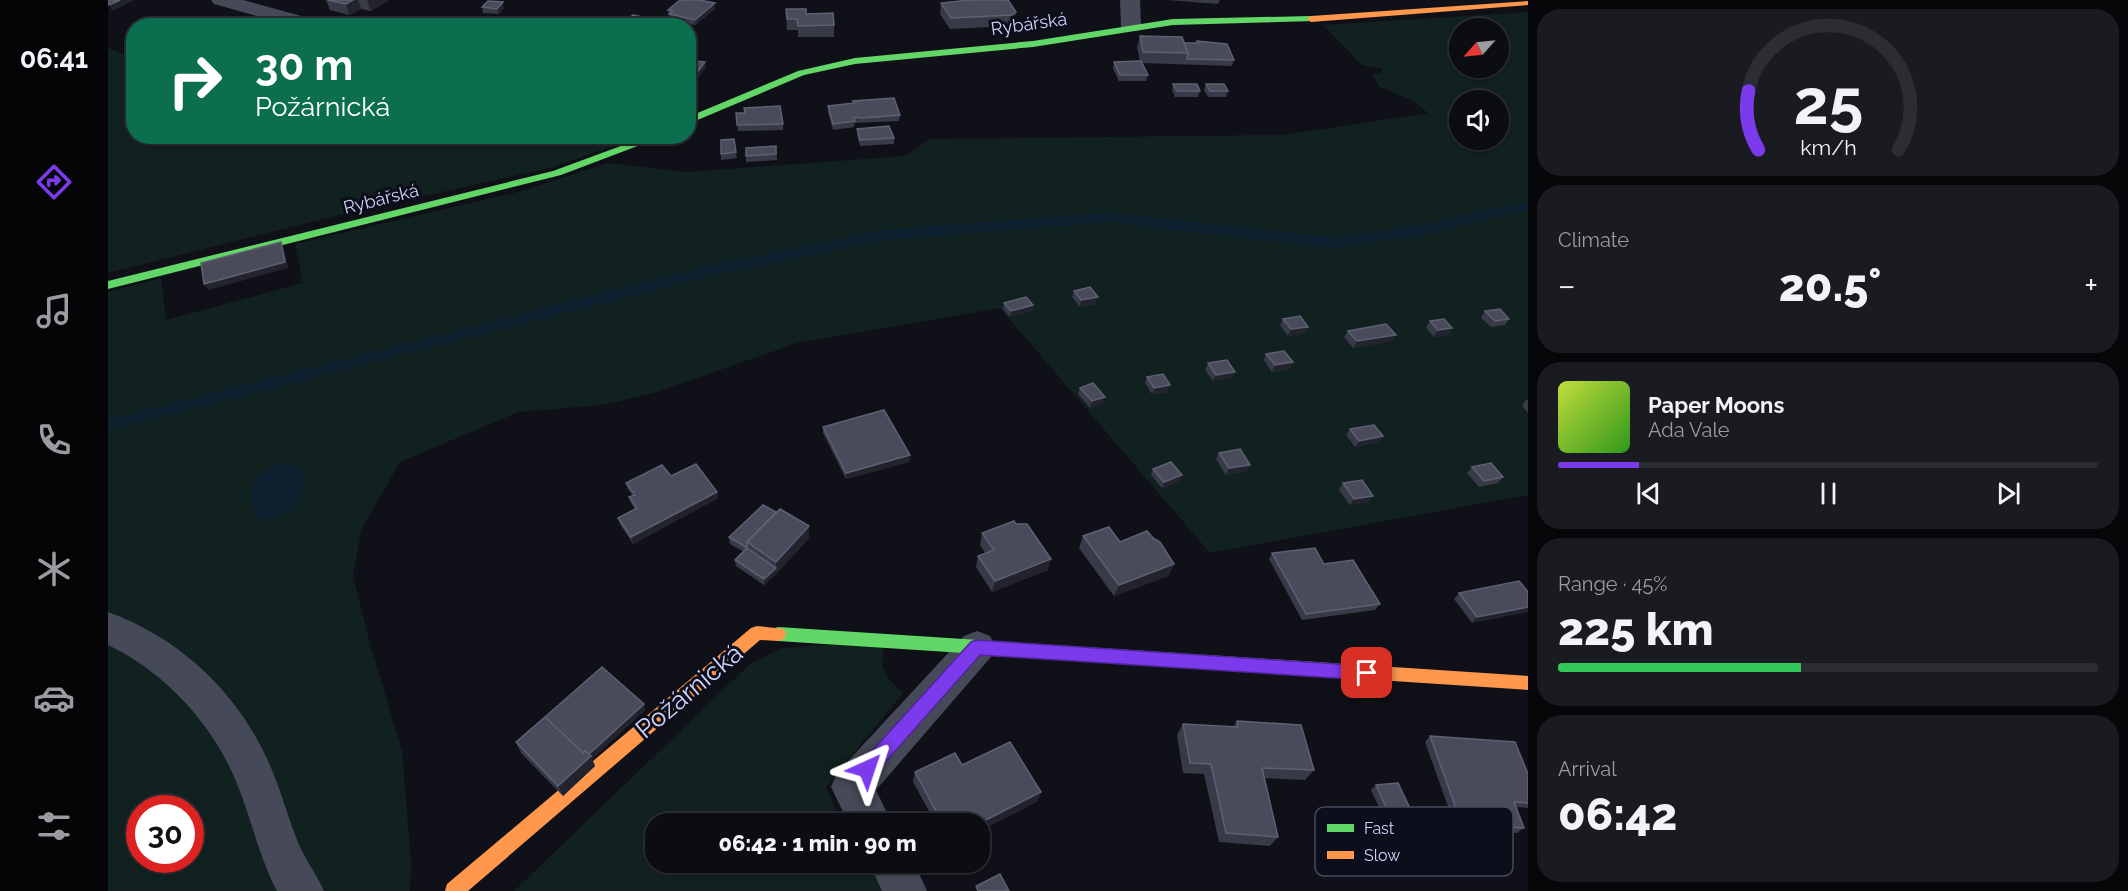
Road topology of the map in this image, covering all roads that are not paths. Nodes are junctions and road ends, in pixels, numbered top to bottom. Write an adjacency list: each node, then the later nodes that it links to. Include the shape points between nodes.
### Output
1 (221, 0): 4 (street)
2 (1130, 0): 5 (street)
3 (1528, 3): 5 (street, Rybářská, via 1331,18 1173,22)
4 (287, 18)
5 (1131, 27): 6 (street, Rybářská, via 1033,44 855,61 801,73)
6 (696, 118)
7 (637, 144): 8 (street, Rybářská, via 557,173)
8 (108, 285)
9 (108, 628): 14 (street, via 164,659 217,710 253,772 281,850)
10 (976, 647): 11 (street, Požárnická); 12 (street, via 852,787); 15 (street, Požárnická, via 758,633)
11 (1528, 683)
12 (865, 813)
13 (896, 873): 16 (street)
14 (302, 891)
15 (453, 891)
16 (905, 891)

